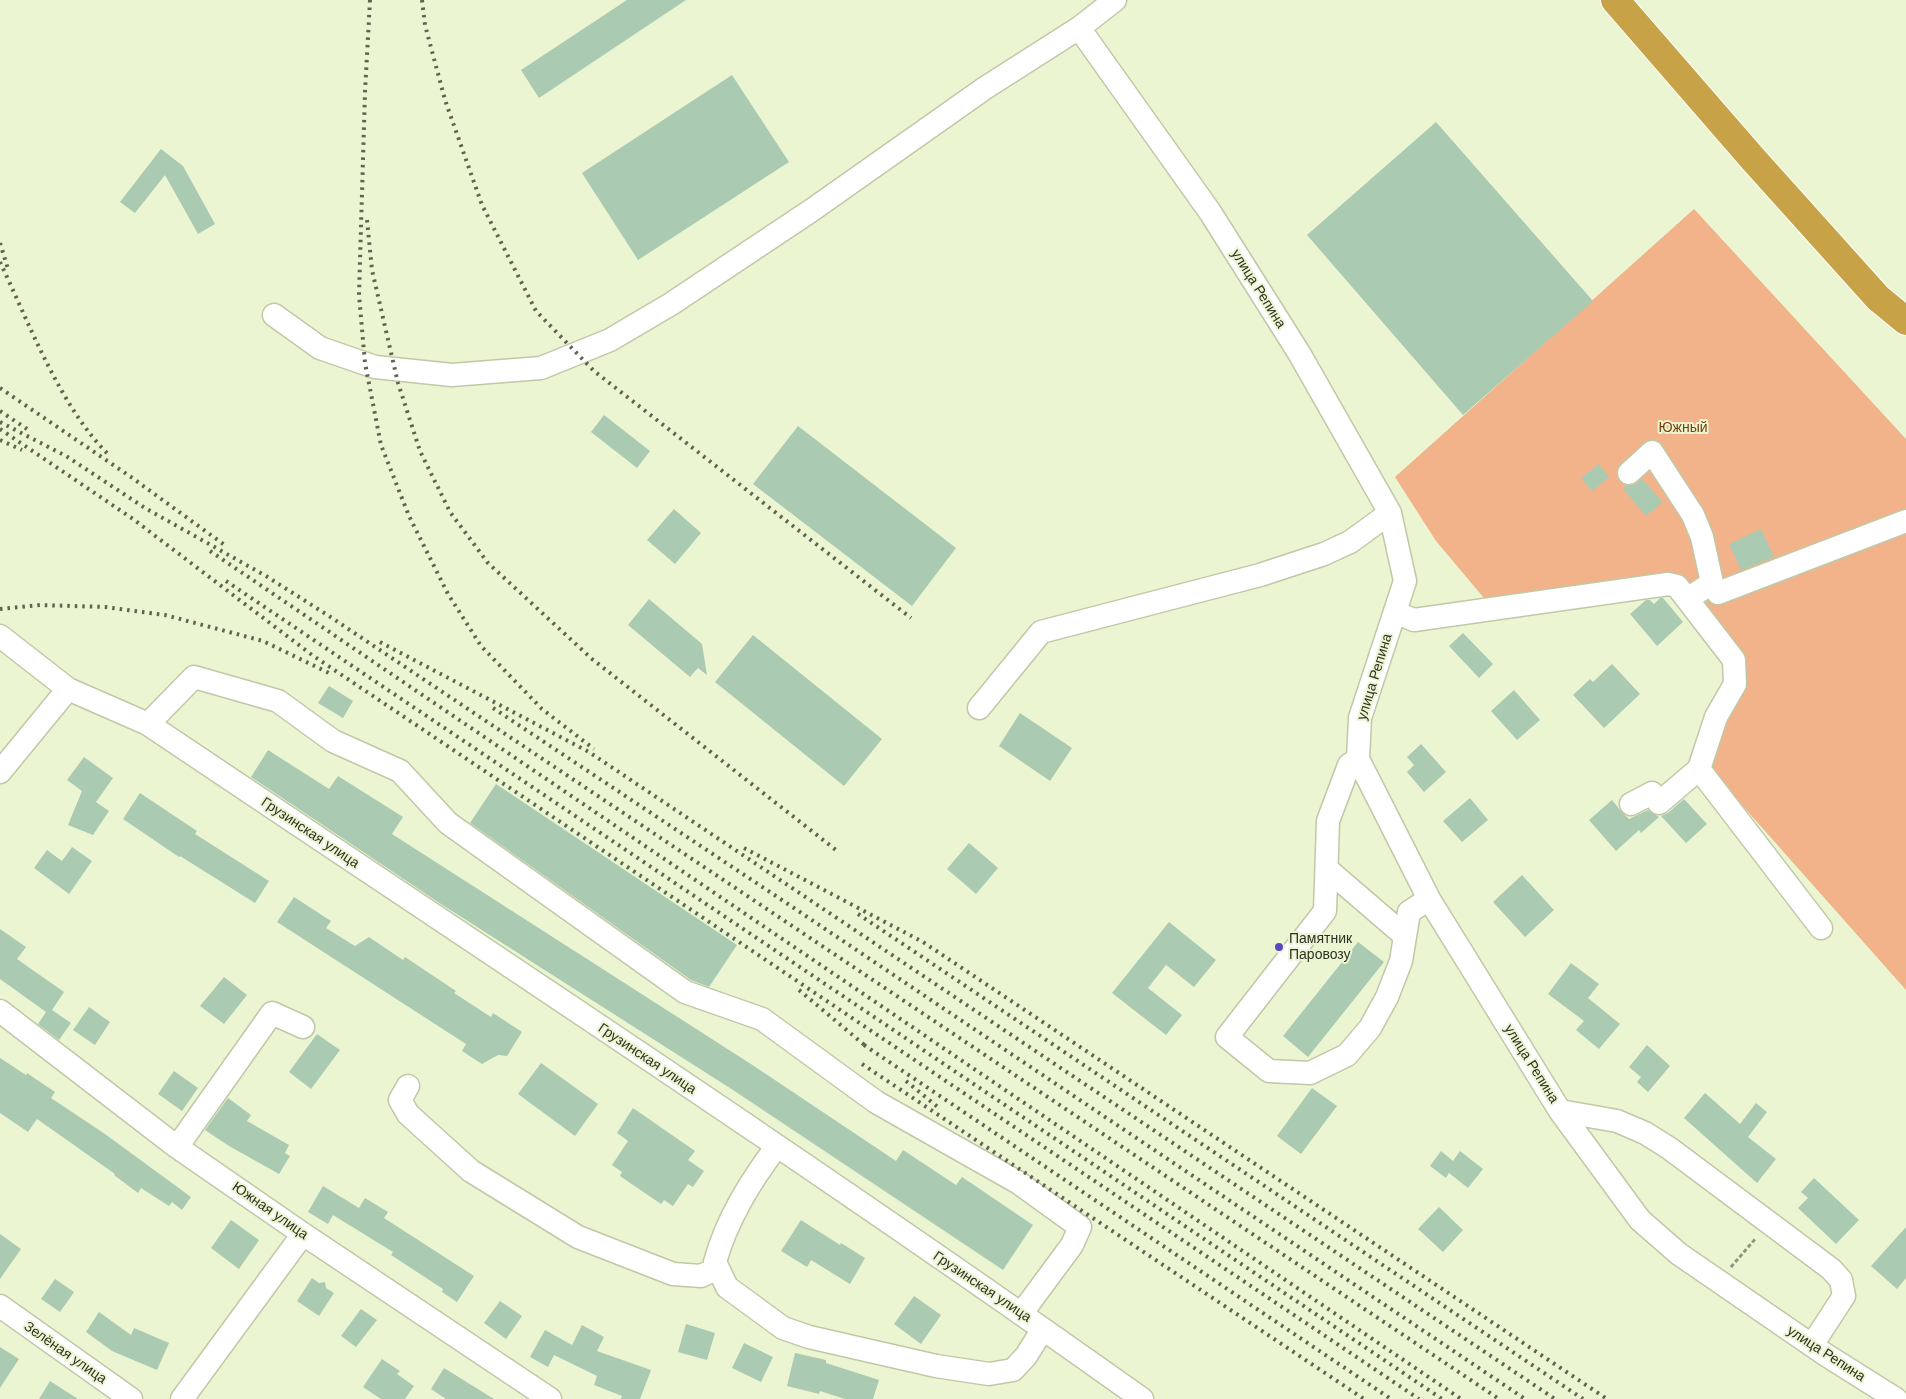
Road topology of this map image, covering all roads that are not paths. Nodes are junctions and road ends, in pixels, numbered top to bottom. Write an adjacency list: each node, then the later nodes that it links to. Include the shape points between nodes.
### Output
1 (1115, 0): 3 (street)
2 (1615, 0): 5 (highway, via 1878,298)
3 (1079, 28): 4 (street, via 985,88 671,304 610,340 541,368 452,376 375,367 320,348); 7 (street, улица Репина, via 1210,212 1299,353)
4 (274, 315)
5 (1906, 321)
6 (1629, 473): 9 (street, via 1652,452 1693,515 1702,537)
7 (1390, 513): 11 (street, улица Репина, via 1406,581); 14 (street, via 1350,542 1324,554 1260,575 1041,632)
8 (1906, 521): 9 (street, via 1718,593)
9 (1712, 583): 10 (street)
10 (1687, 599): 11 (street, via 1678,586 1668,584 1414,620); 18 (street, via 1734,660 1735,684 1716,717)
11 (1395, 612): 16 (street, улица Репина, via 1360,718)
12 (0, 636): 13 (street, Грузинская улица)
13 (68, 689): 15 (street, Грузинская улица); 17 (street)
14 (979, 708)
15 (148, 724): 28 (street, Грузинская улица); 33 (street, via 194,677 278,701 333,741 400,771 448,823 685,992 762,1019 876,1102 1019,1183 1080,1227 1072,1246)
16 (1358, 759): 20 (street, via 1349,765 1328,821); 21 (street, улица Репина)
17 (1, 768)
18 (1699, 768): 19 (street, via 1660,803 1652,794); 22 (street)
19 (1631, 804)
20 (1327, 870): 23 (street); 23 (street, via 1325,911 1227,1037 1269,1071 1310,1073 1348,1055 1370,1028 1387,997 1401,961)
21 (1429, 899): 23 (street, via 1410,912); 27 (street, улица Репина)
22 (1821, 928)
23 (1405, 936)
24 (0, 1011): 29 (street, Южная улица)
25 (303, 1027): 29 (street, via 272,1013)
26 (408, 1086): 31 (street, via 400,1100 408,1114 471,1171 578,1236 673,1274 701,1276)
27 (1560, 1111): 35 (street, улица Репина, via 1640,1220 1679,1254); 35 (street, via 1617,1121 1645,1133 1831,1269 1841,1280 1844,1296)
28 (777, 1146): 31 (street, via 751,1181 721,1239 715,1262); 33 (street, Грузинская улица)
29 (178, 1147): 30 (street, Южная улица)
30 (303, 1234): 37 (street); 38 (street, Южная улица)
31 (718, 1268): 34 (street, via 727,1288 783,1328 809,1337 965,1372 989,1374 1013,1370)
32 (0, 1306): 36 (street, Зелёная улица)
33 (1021, 1314): 34 (street, Грузинская улица)
34 (1044, 1329): 39 (street, Грузинская улица)
35 (1812, 1345): 40 (street, улица Репина)
36 (131, 1399)
37 (182, 1399)
38 (550, 1399)
39 (1142, 1399)
40 (1896, 1399)

